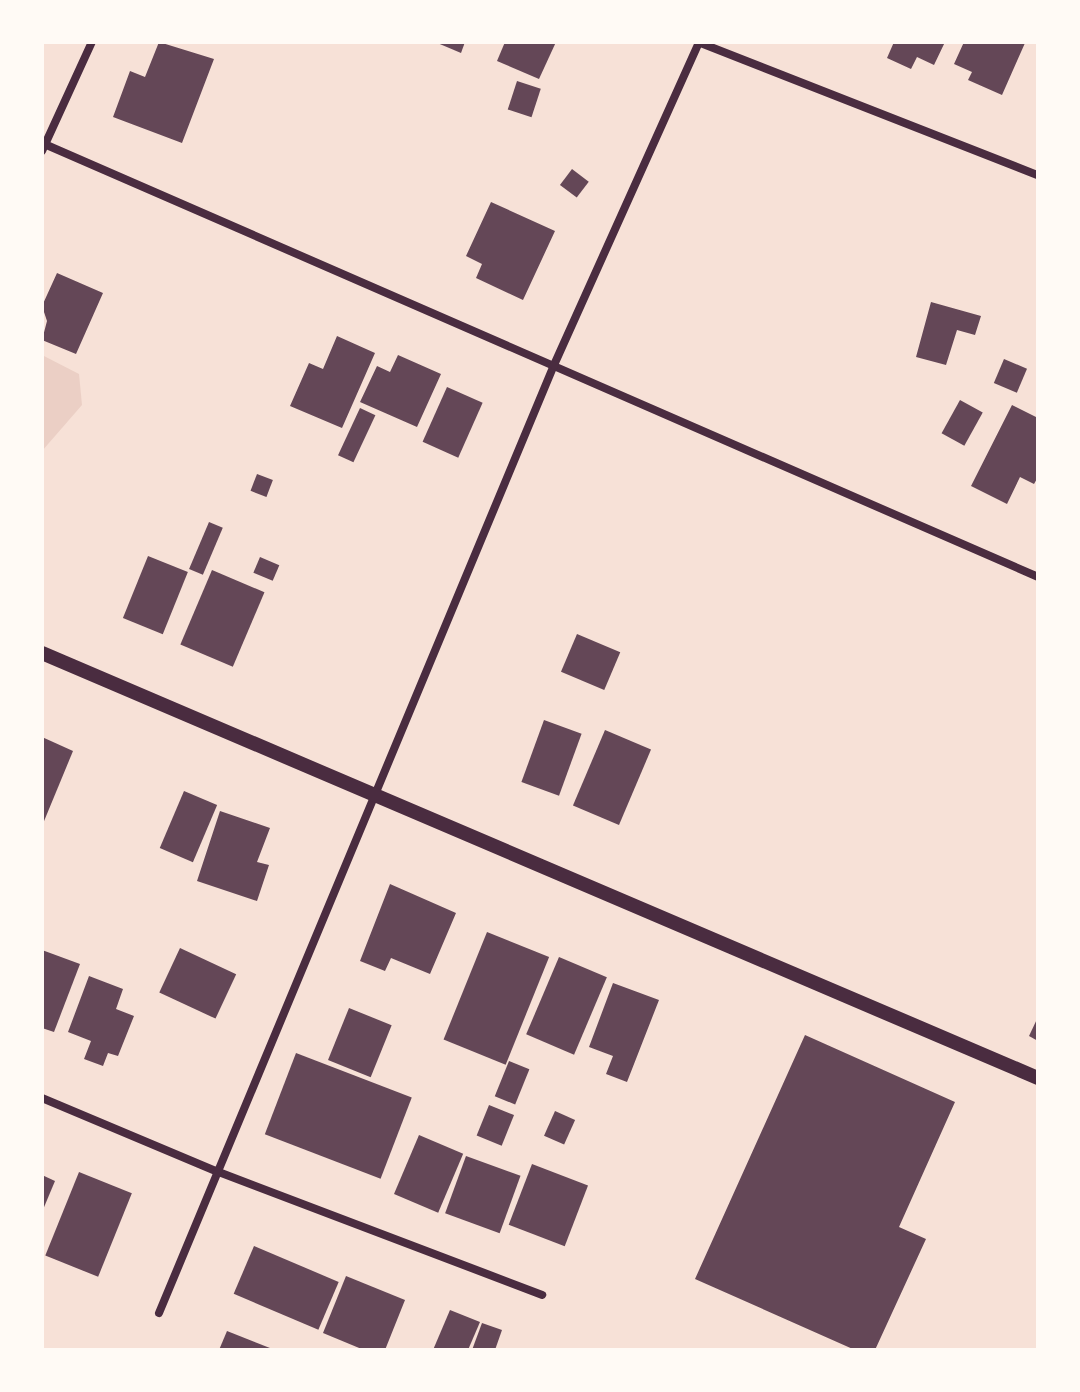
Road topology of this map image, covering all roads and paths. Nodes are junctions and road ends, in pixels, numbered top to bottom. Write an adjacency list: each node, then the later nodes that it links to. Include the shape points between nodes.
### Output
1 (92, 42): 3 (street)
2 (699, 42): 4 (street); 5 (street)
3 (43, 146): 5 (street)
4 (1038, 175)
5 (554, 365): 6 (street); 8 (street)
6 (1038, 577)
7 (42, 653): 8 (street)
8 (376, 792): 9 (street); 11 (street)
9 (1038, 1078)
10 (42, 1098): 11 (street)
11 (216, 1171): 12 (street); 13 (street)
12 (542, 1295)
13 (159, 1313)

